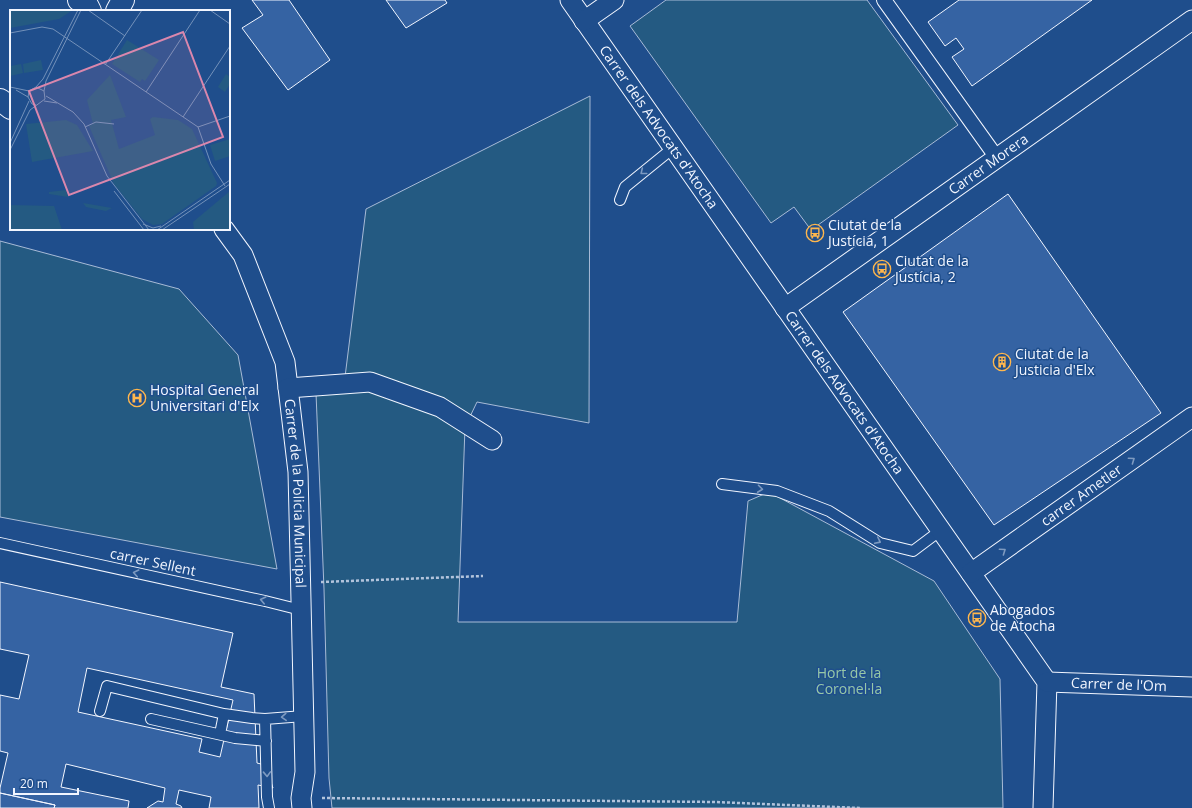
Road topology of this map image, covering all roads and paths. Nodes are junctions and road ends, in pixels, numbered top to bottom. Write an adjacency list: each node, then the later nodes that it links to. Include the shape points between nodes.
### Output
1 (79, 0): 6 (main road)
2 (123, 0): 7 (main road)
3 (570, 0): 9 (street, Carrer dels Advocats d'Atocha)
4 (614, 0): 9 (street)
5 (884, 0): 15 (street)
6 (90, 10)
7 (118, 10)
8 (1192, 20): 15 (street, Carrer Morera)
9 (584, 21): 14 (street, Carrer dels Advocats d'Atocha)
10 (0, 100): 11 (main road)
11 (10, 108)
12 (10, 109): 13 (main road)
13 (0, 111)
14 (673, 148): 16 (lane, one-way to 16, via 625,187); 18 (street, Carrer dels Advocats d'Atocha)
15 (997, 158): 18 (street, Carrer Morera)
16 (620, 200)
17 (225, 230): 19 (street, Carrer de la Policia Municipal, via 243,255 285,362)
18 (785, 308): 23 (street, Carrer dels Advocats d'Atocha)
19 (288, 388): 21 (street, via 370,382 440,407); 27 (street, Carrer de la Policia Municipal, via 298,472)
20 (1192, 417): 25 (street, carrer Ametler, one-way to 20)
21 (492, 440)
22 (722, 484): 23 (lane, one-way to 23, via 777,491 829,511 880,543 913,551)
23 (941, 530): 25 (street, Carrer dels Advocats d'Atocha)
24 (0, 544): 28 (lane, carrer Sellent, one-way to 24, via 265,600)
25 (971, 573): 29 (street, Carrer dels Advocats d'Atocha)
26 (483, 576): 27 (path)
27 (301, 583): 28 (street, Carrer de la Policia Municipal)
28 (301, 610): 33 (street, Carrer de la Policia Municipal)
29 (1047, 682): 30 (street, Carrer de l'Om); 41 (street)
30 (1192, 687)
31 (100, 711): 32 (lane, via 107,686)
32 (224, 714): 34 (lane); 36 (lane)
33 (304, 716): 34 (lane, one-way to 34); 38 (street, Carrer de la Policia Municipal)
34 (265, 718): 37 (lane)
35 (151, 719): 36 (lane)
36 (220, 734): 37 (lane)
37 (266, 741): 39 (lane, one-way to 39)
38 (306, 804): 40 (path, via 715,802)
39 (269, 808)
40 (860, 808)
41 (1042, 808)

